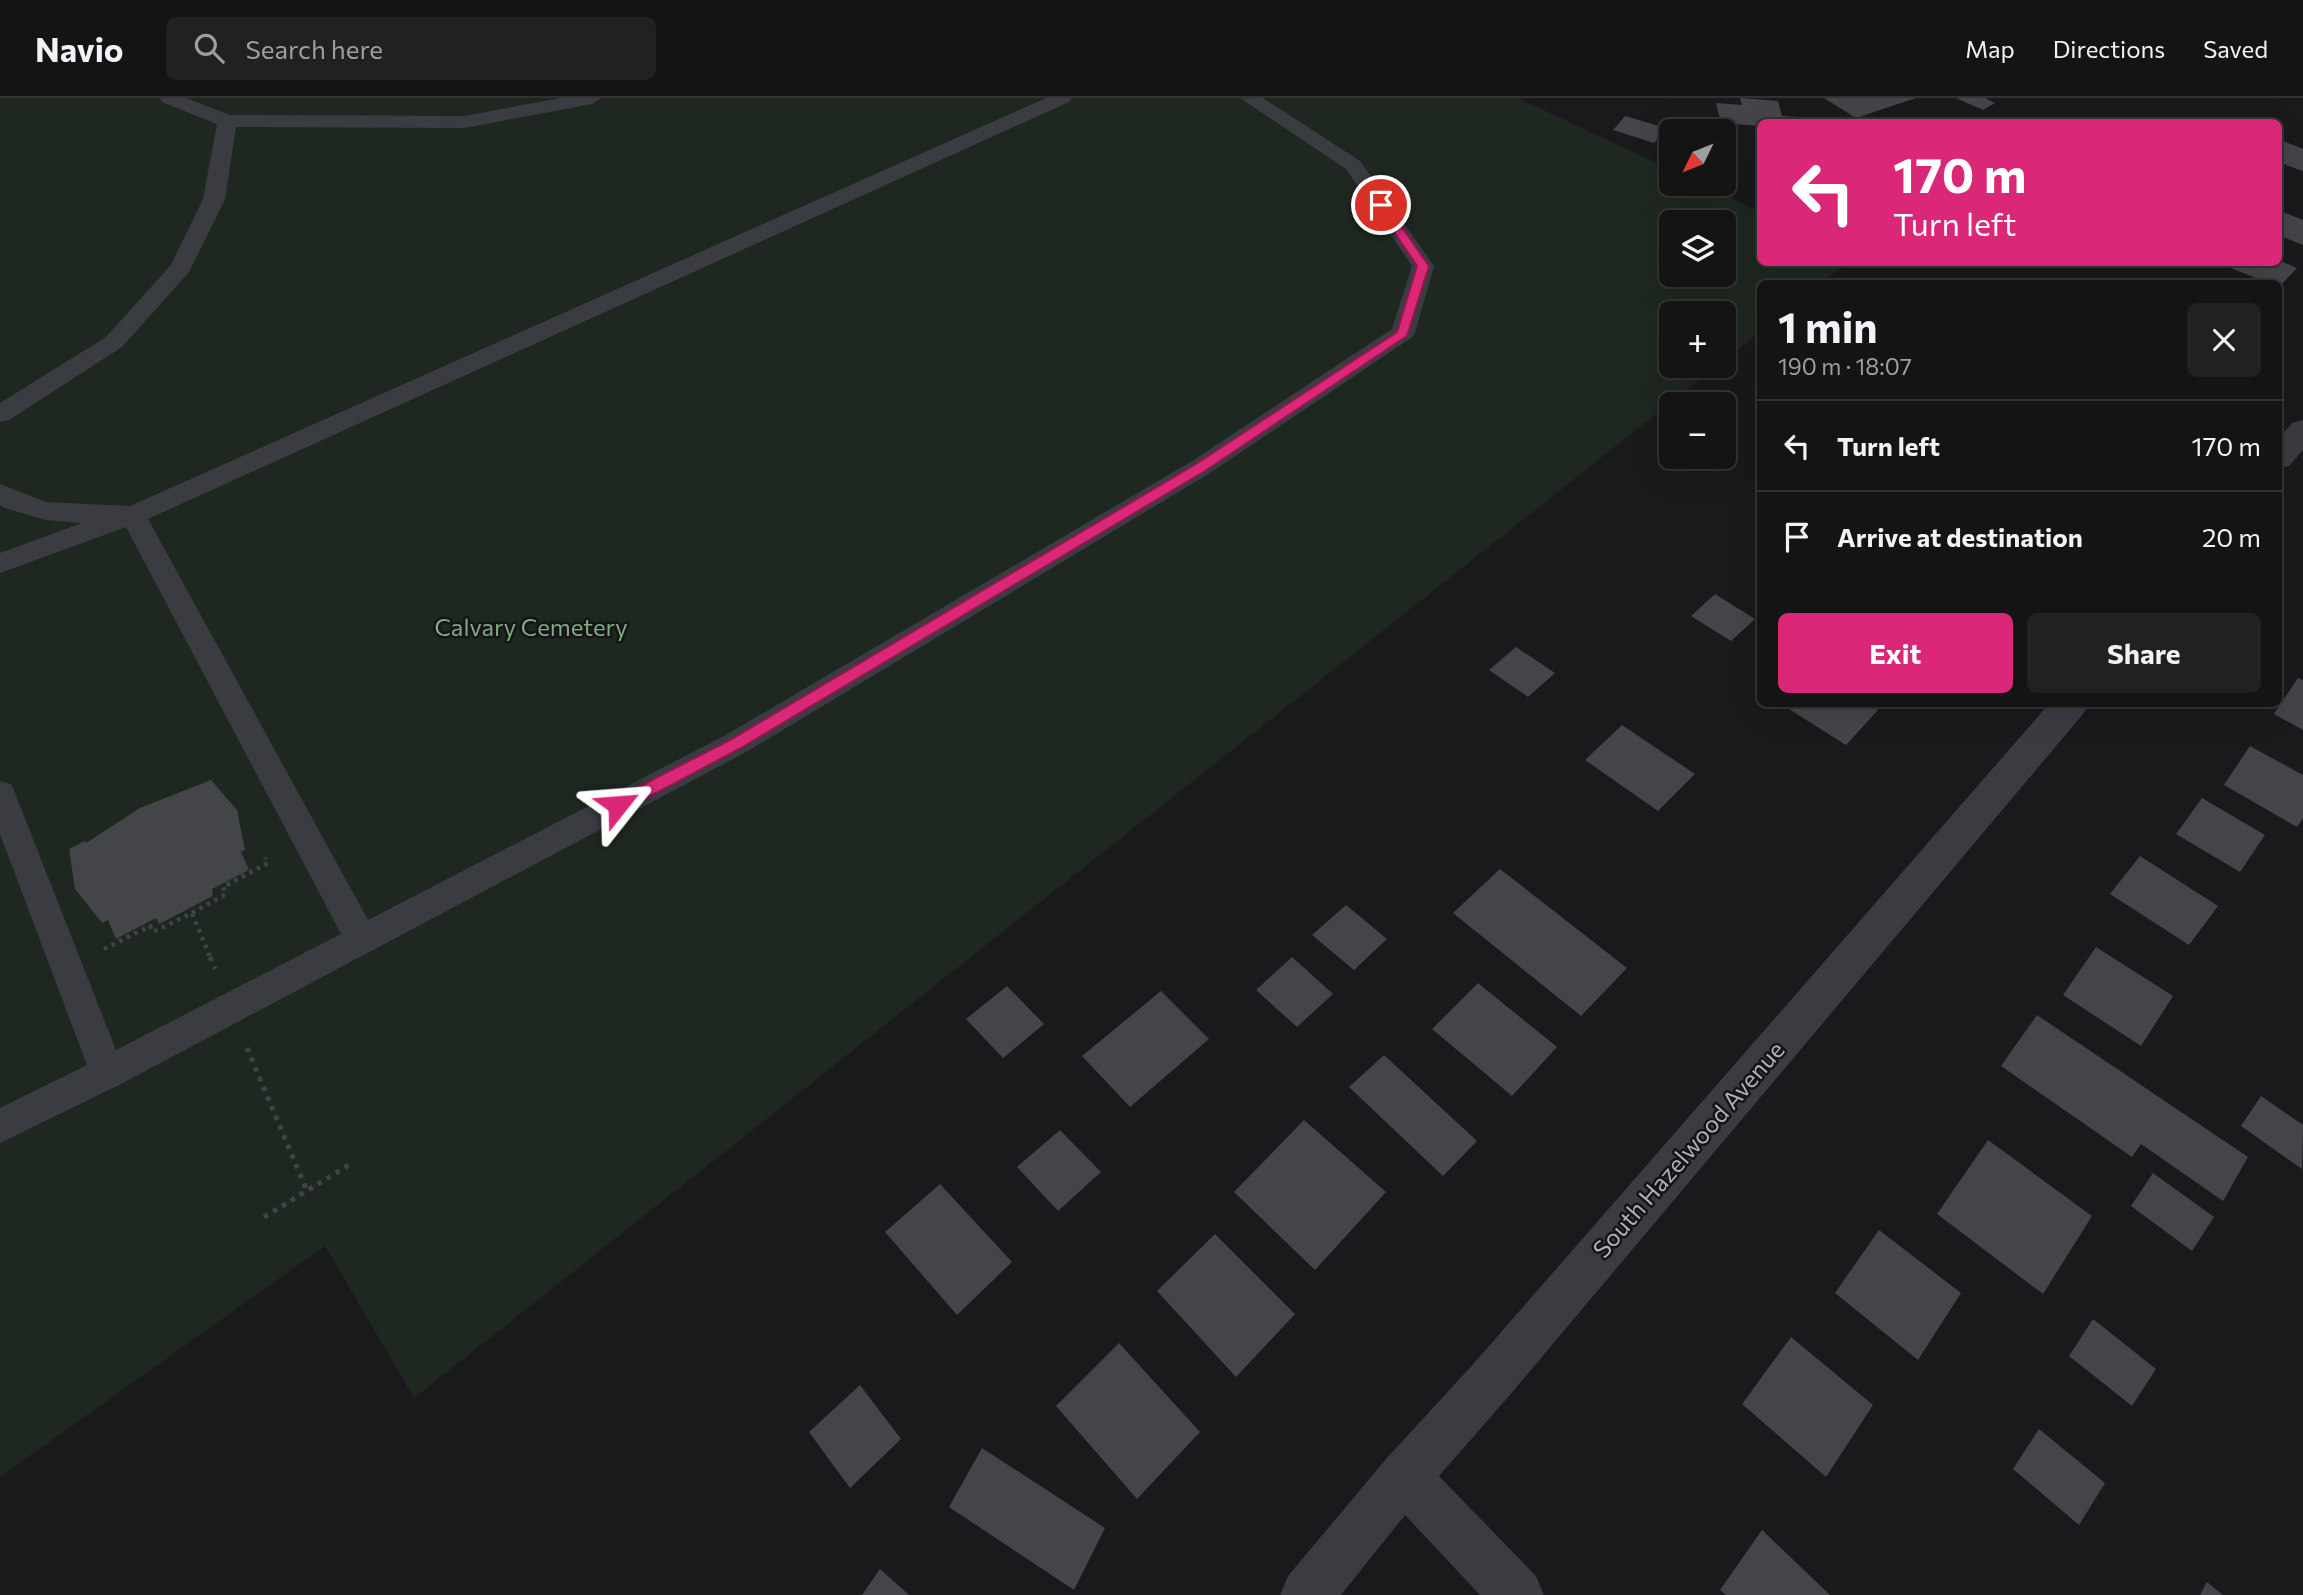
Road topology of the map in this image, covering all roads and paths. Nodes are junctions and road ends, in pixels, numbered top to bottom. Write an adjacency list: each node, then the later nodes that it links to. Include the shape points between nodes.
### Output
1 (169, 98): 5 (lane)
2 (592, 98): 5 (lane, via 464,121)
3 (1062, 98): 10 (lane)
4 (1250, 98): 17 (lane, via 1353,165 1423,266 1403,333 1201,467 735,744)
5 (227, 121): 6 (lane, via 214,199 181,267 114,342)
6 (0, 414)
7 (2303, 430): 8 (street)
8 (2282, 454)
9 (0, 493): 10 (lane, via 13,503 56,512)
10 (132, 515): 11 (lane); 17 (lane)
11 (0, 563)
12 (2067, 707): 24 (street, South Hazelwood Avenue)
13 (0, 793): 19 (lane)
14 (261, 851): 15 (path, via 268,863 223,887 226,894)
15 (192, 913): 16 (path, via 153,932 150,926 100,951); 18 (path)
16 (95, 939)
17 (361, 939): 18 (lane)
18 (231, 1008): 19 (lane); 22 (path)
19 (107, 1073): 20 (lane)
20 (0, 1126)
21 (349, 1165): 22 (path)
22 (307, 1191): 23 (path)
23 (264, 1217)
24 (1404, 1477): 25 (street, South Hazelwood Avenue); 26 (street)
25 (1307, 1595)
26 (1517, 1595)

